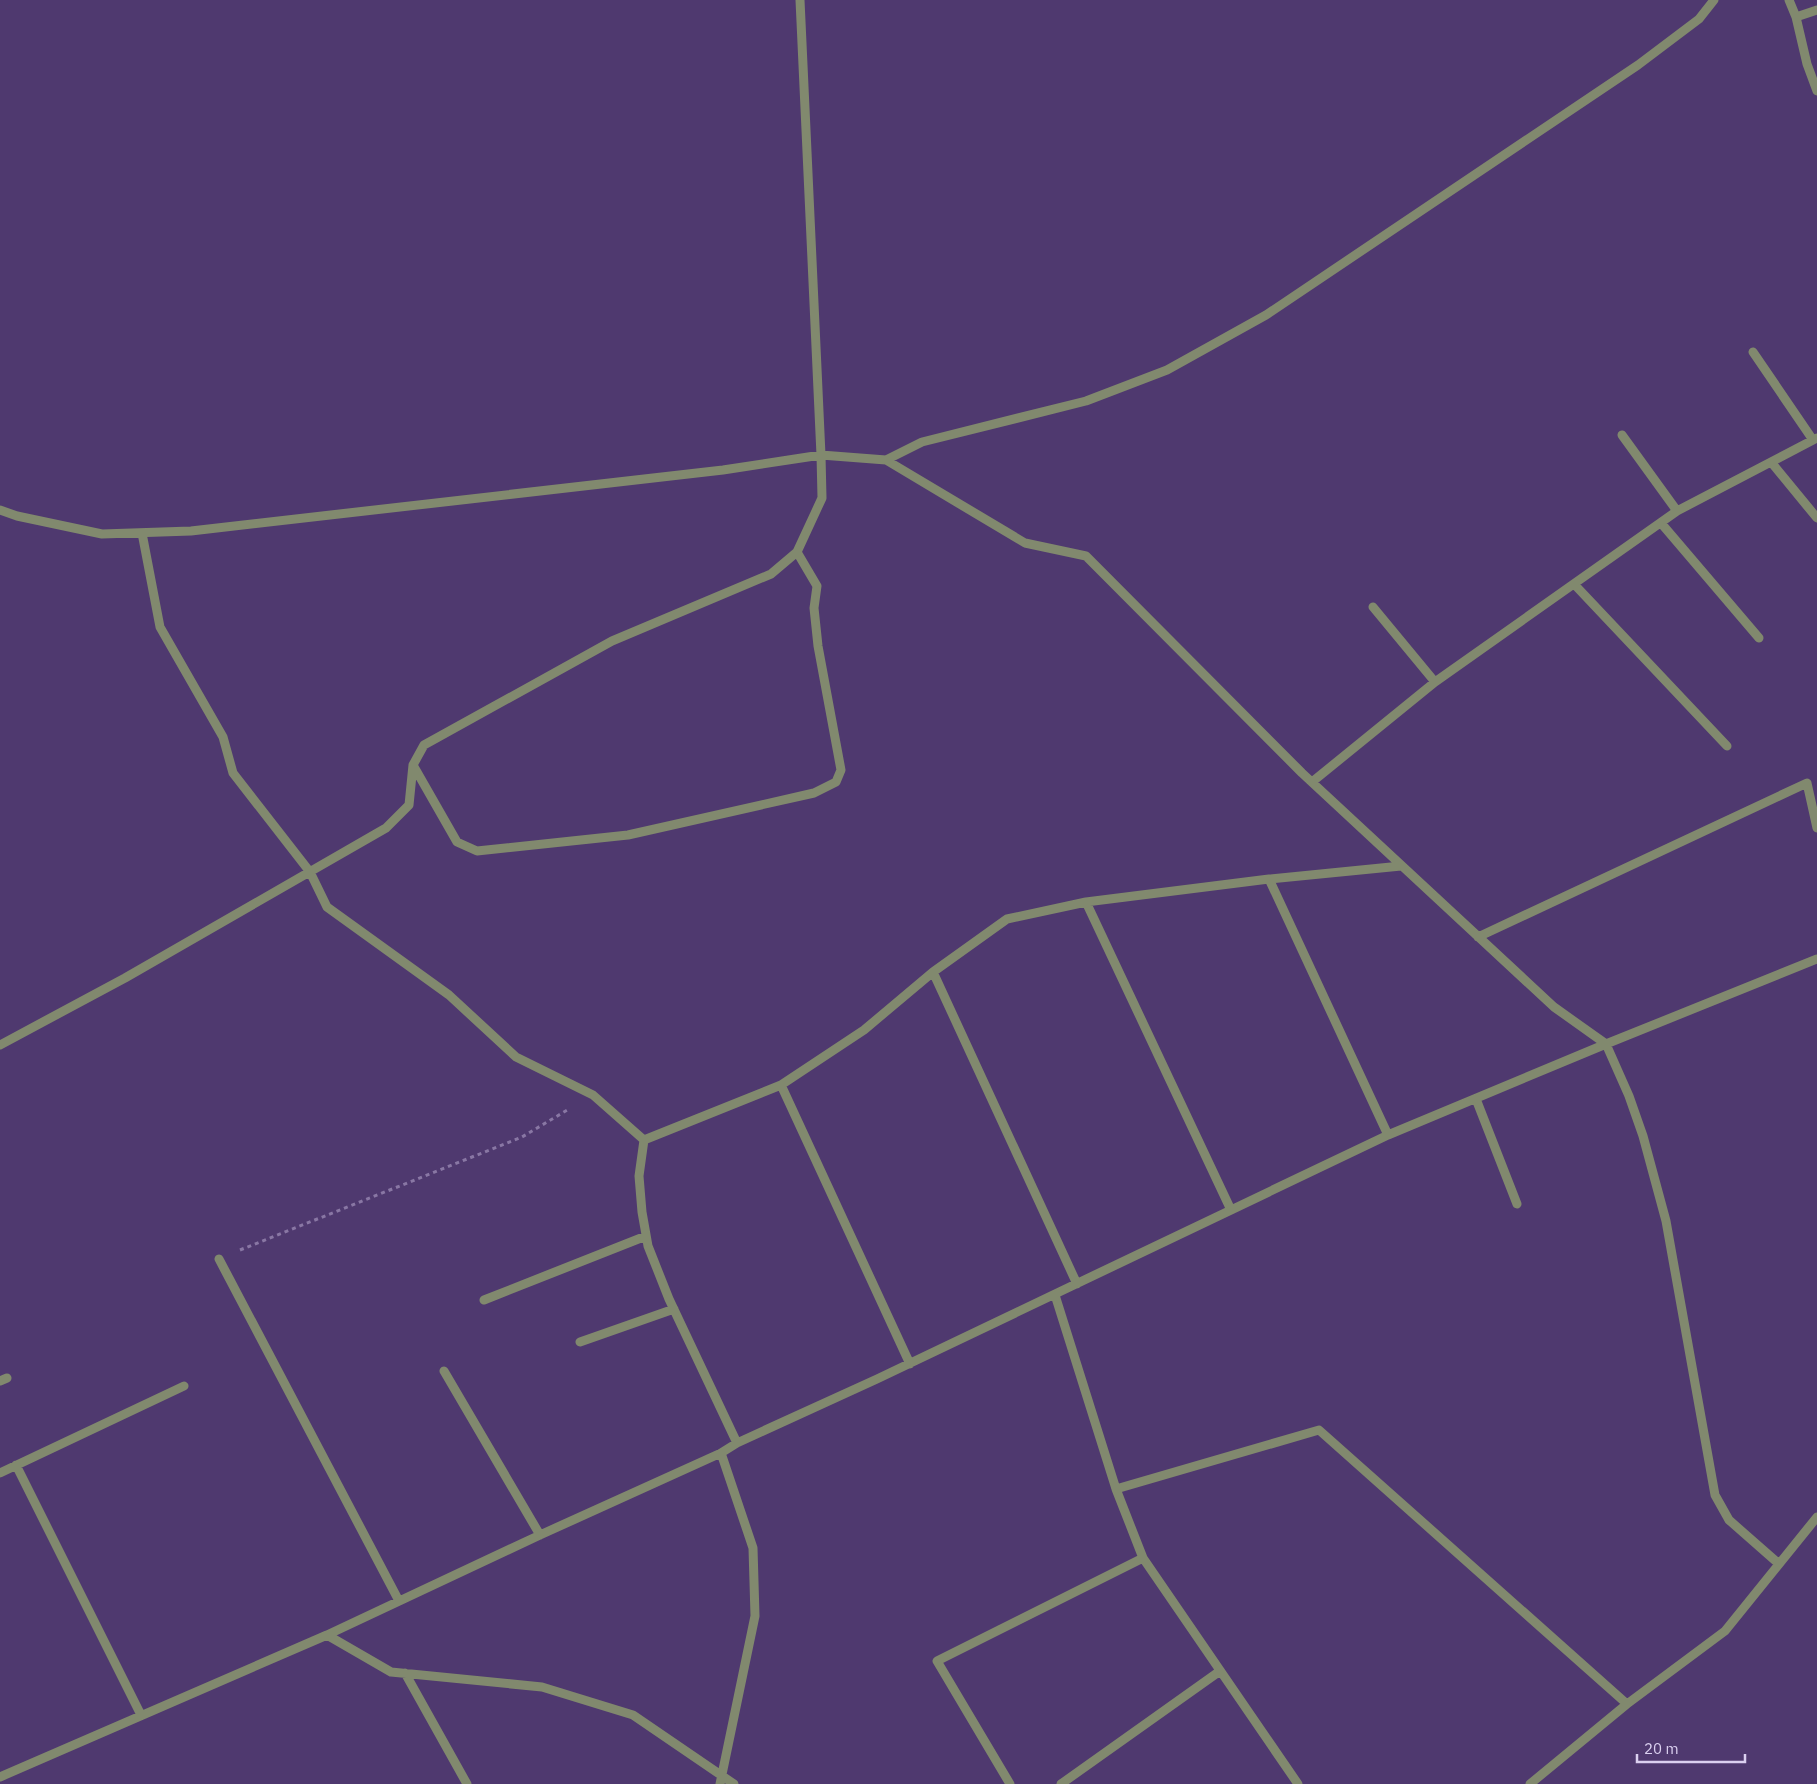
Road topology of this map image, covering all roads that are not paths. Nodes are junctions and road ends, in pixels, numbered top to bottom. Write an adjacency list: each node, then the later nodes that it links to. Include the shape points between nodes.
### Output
1 (800, 0): 10 (street)
2 (1714, 0): 11 (street, via 1699,19 1638,65 1266,315 1167,370 1086,401 922,442)
3 (1789, 0): 5 (street)
4 (1817, 10): 5 (street)
5 (1796, 17): 6 (street)
6 (1817, 91)
7 (1753, 352): 9 (street)
8 (1622, 435): 14 (street)
9 (1815, 439): 12 (street)
10 (822, 455): 11 (street); 17 (street, via 723,470 211,529); 18 (street, via 822,498)
11 (886, 460): 25 (street, via 1025,542 1086,556)
12 (1771, 462): 14 (street); 15 (street)
13 (0, 510): 17 (street, via 102,534)
14 (1677, 511): 16 (street)
15 (1817, 518)
16 (1661, 523): 19 (street); 21 (street)
17 (142, 533): 28 (street, via 160,627 223,737 233,773)
18 (797, 552): 24 (street, via 771,574 612,641 449,731 424,745); 24 (street, via 817,586 814,608 818,646 841,770 836,782 814,792 628,835 477,851 457,842)
19 (1574, 584): 22 (street); 23 (street)
20 (1373, 607): 22 (street)
21 (1759, 638)
22 (1435, 682): 25 (street)
23 (1727, 746)
24 (413, 765): 28 (street, via 409,805 386,828)
25 (1312, 782): 27 (street)
26 (1817, 828): 31 (street, via 1807,783)
27 (1401, 866): 29 (street); 31 (street)
28 (310, 872): 35 (street); 39 (street, via 327,907 449,995 516,1057 593,1095)
29 (1269, 880): 30 (street); 38 (street)
30 (1086, 902): 33 (street, via 1006,919); 41 (street)
31 (1478, 937): 34 (street, via 1554,1007)
32 (1817, 959): 34 (street)
33 (933, 972): 36 (street, via 864,1030); 44 (street)
34 (1606, 1044): 37 (street); 60 (street, via 1643,1136 1666,1220 1715,1495 1729,1520)
35 (0, 1045)
36 (781, 1085): 39 (street); 49 (street)
37 (1476, 1099): 38 (street); 40 (street)
38 (1388, 1135): 41 (street)
39 (644, 1140): 42 (street, via 638,1176)
40 (1517, 1204)
41 (1231, 1210): 44 (street)
42 (646, 1236): 46 (street); 47 (street)
43 (219, 1259): 61 (street)
44 (1077, 1284): 45 (street)
45 (1055, 1295): 49 (street); 56 (street)
46 (484, 1300)
47 (674, 1309): 48 (street); 52 (street)
48 (580, 1342)
49 (910, 1364): 52 (street)
50 (444, 1371): 58 (street)
51 (184, 1386): 54 (street)
52 (737, 1443): 53 (street)
53 (721, 1453): 58 (street); 68 (street, via 753,1548 755,1616)
54 (16, 1465): 55 (street); 66 (street)
55 (0, 1472)
56 (1116, 1489): 59 (street); 65 (street, via 1319,1430)
57 (1817, 1517): 60 (street)
58 (540, 1535): 61 (street)
59 (1143, 1558): 63 (street); 71 (street, via 937,1661)
60 (1778, 1563): 65 (street, via 1725,1630)
61 (399, 1601): 62 (street)
62 (327, 1635): 64 (street, via 391,1672); 66 (street)
63 (1220, 1670): 72 (street); 73 (street)
64 (405, 1673): 68 (street, via 542,1687 633,1715); 69 (street)
65 (1627, 1704): 74 (street)
66 (141, 1715): 67 (street)
67 (0, 1777)
68 (721, 1780): 70 (street)
69 (466, 1784)
70 (734, 1784)
71 (1010, 1784)
72 (1061, 1784)
73 (1298, 1784)
74 (1530, 1784)

